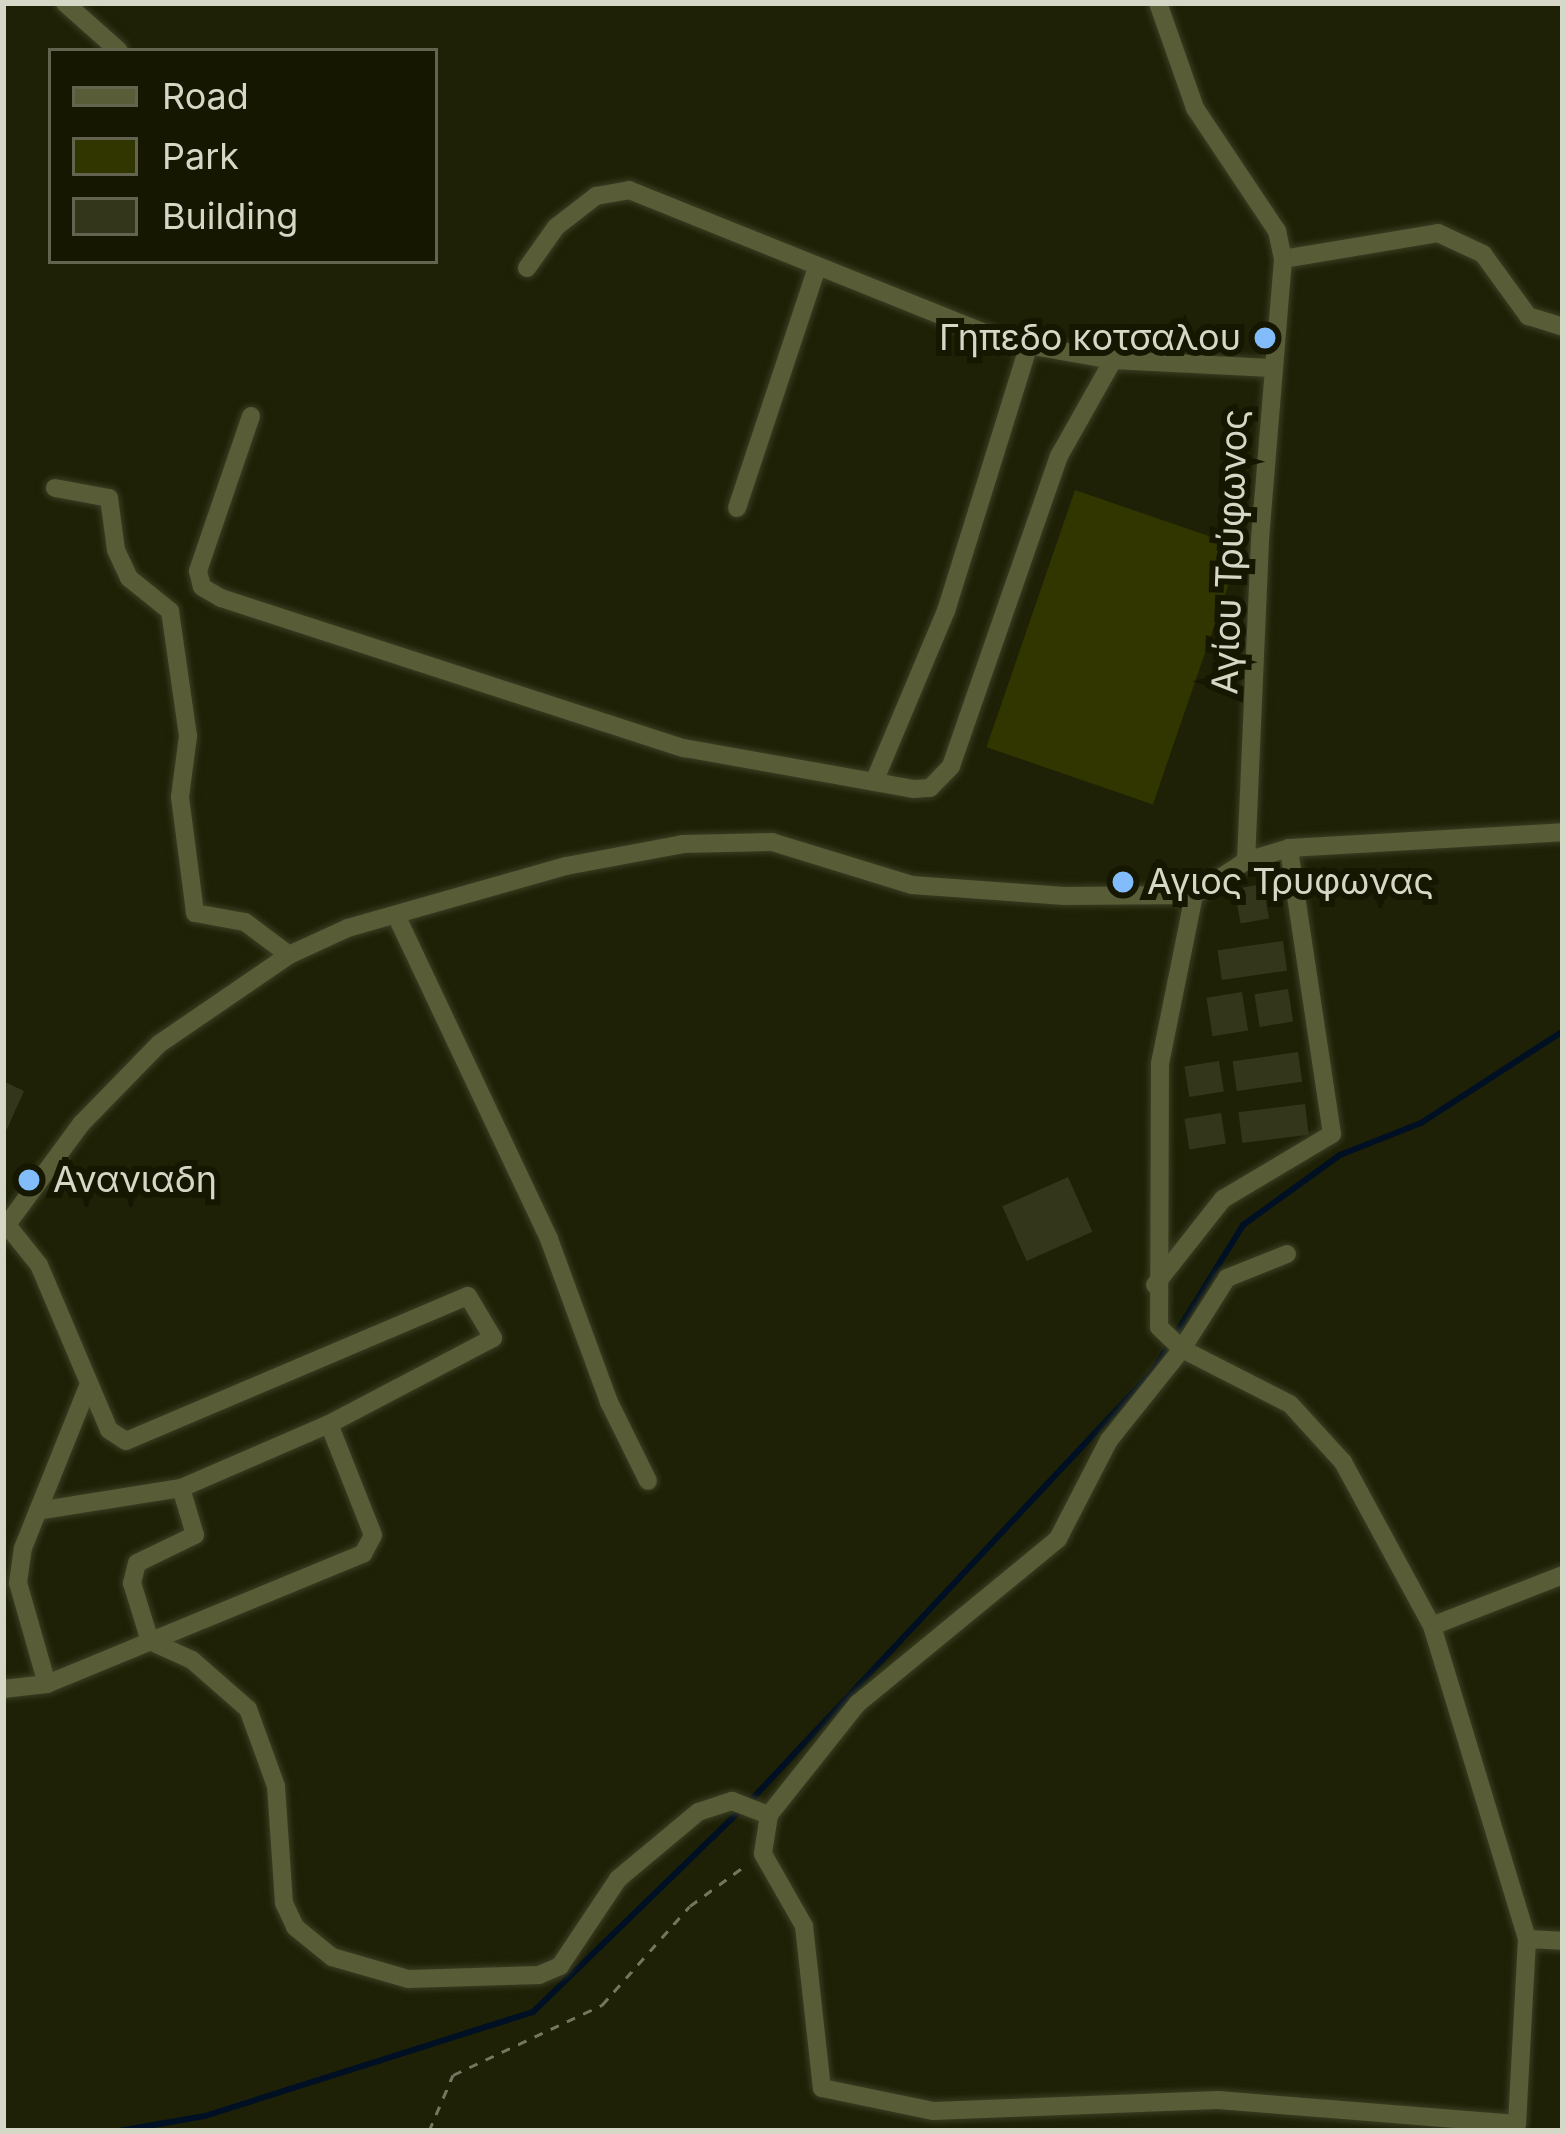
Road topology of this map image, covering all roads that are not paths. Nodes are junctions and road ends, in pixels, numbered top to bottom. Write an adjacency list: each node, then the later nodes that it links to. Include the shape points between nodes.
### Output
1 (64, 3): 3 (street)
2 (1157, 3): 4 (street, via 1195,108 1277,231)
3 (116, 48)
4 (1283, 259): 7 (street, via 1438,233 1484,254 1528,316); 10 (street, Αγίου Τρύφωνος)
5 (527, 268): 6 (street, via 556,227 596,196 629,190)
6 (817, 268): 8 (street, via 949,324); 13 (street)
7 (1563, 327)
8 (1029, 345): 9 (street); 14 (street, via 946,611)
9 (1113, 360): 10 (street); 14 (street, via 1059,456 943,779 914,789)
10 (1270, 368): 17 (street, Αγίου Τρύφωνος)
11 (251, 416): 14 (street, via 198,571 202,587 684,748)
12 (56, 488): 20 (street, via 109,498 129,578 170,611 188,736 180,796 195,913 245,922)
13 (737, 508)
14 (874, 782)
15 (1563, 832): 16 (street)
16 (1289, 848): 17 (street); 23 (street, via 1332,1134 1223,1199)
17 (1246, 861): 18 (street)
18 (1194, 895): 19 (street, via 958,893 772,842 682,844 566,866); 23 (street, via 1160,1063)
19 (396, 915): 20 (street); 27 (street, via 549,1239 608,1402)
20 (289, 955): 21 (street, via 159,1044 82,1123)
21 (5, 1227): 25 (street, via 39,1265)
22 (1287, 1254): 24 (street, via 1227,1278)
23 (1155, 1285): 24 (street, via 1160,1327)
24 (1178, 1346): 31 (street, via 1317,1424); 35 (street, via 1108,1439 1058,1538 857,1703)
25 (88, 1386): 26 (street, via 109,1430 126,1441 142,1438 474,1296 493,1338 488,1347); 29 (street)
26 (329, 1424): 28 (street); 32 (street, via 371,1545)
27 (648, 1481)
28 (181, 1487): 29 (street); 32 (street, via 195,1535 137,1563 132,1583)
29 (38, 1511): 33 (street, via 18,1583)
30 (1563, 1575): 31 (street)
31 (1432, 1626): 36 (street)
32 (150, 1640): 33 (street); 35 (street, via 192,1660 248,1709 276,1786 284,1904 317,1948 365,1971 442,1981 539,1976 560,1966 594,1908 663,1838 732,1801)
33 (47, 1684): 34 (street)
34 (3, 1689)
35 (762, 1812): 38 (street, via 763,1854 804,1926 819,2079 830,2093 933,2111 1218,2100)
36 (1527, 1939): 37 (street); 38 (street)
37 (1561, 1940)
38 (1516, 2128)

